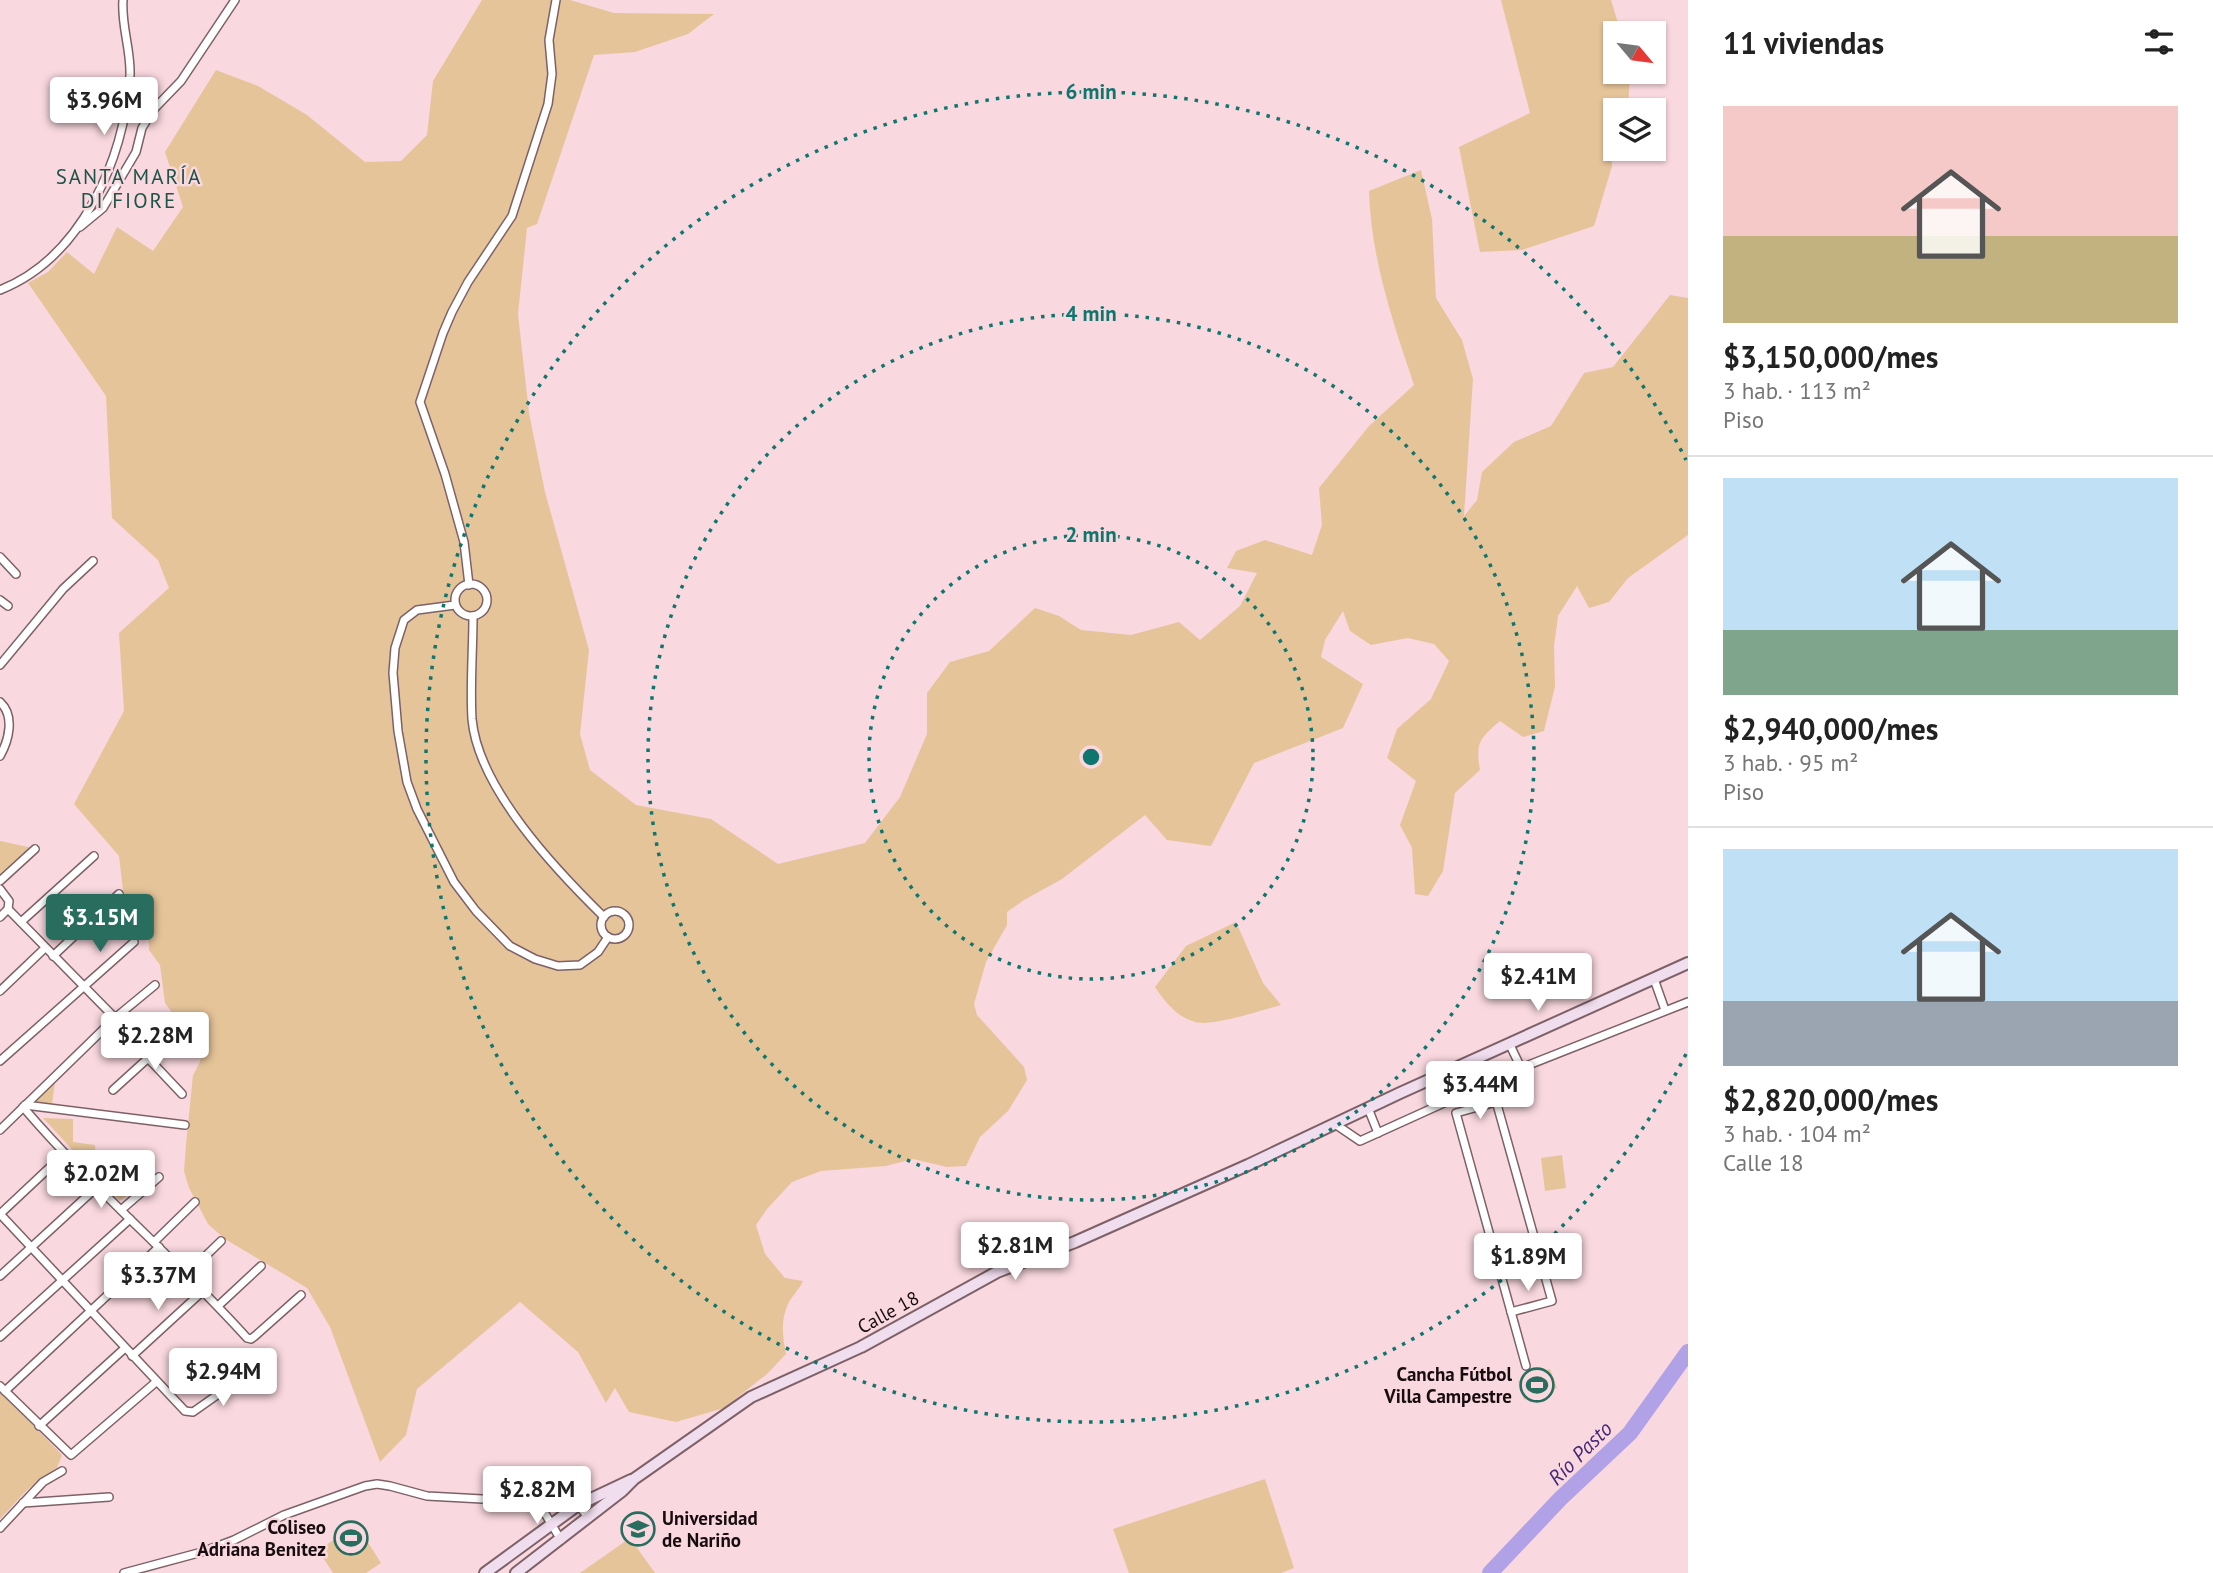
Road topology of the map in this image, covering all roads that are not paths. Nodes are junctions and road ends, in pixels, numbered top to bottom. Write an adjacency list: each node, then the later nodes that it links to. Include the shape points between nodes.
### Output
1 (123, 0): 4 (street, via 130,72 124,122 105,179)
2 (235, 0): 4 (street, via 181,81 153,110 136,152 100,213)
3 (556, 0): 9 (street, via 549,40 552,74 548,104 512,216 452,312 420,402 464,542)
4 (77, 229): 5 (street, via 45,264)
5 (0, 290)
6 (0, 557): 8 (street)
7 (93, 561): 14 (street, via 63,589)
8 (16, 574)
9 (469, 585): 11 (street, via 459,589); 13 (street, via 478,586 486,598 485,608)
10 (0, 600): 12 (street)
11 (455, 605): 13 (street, via 462,614); 26 (street, via 417,610 404,620 395,648 398,731 417,809 454,882 510,946 558,966 580,965 598,952)
12 (8, 606)
13 (474, 616): 24 (street, via 472,720 482,762 535,840)
14 (0, 666)
15 (0, 702): 16 (street, via 9,718)
16 (0, 756)
17 (35, 849): 19 (street)
18 (94, 856): 25 (street)
19 (0, 881)
20 (0, 889): 22 (street, via 9,901)
21 (120, 894): 29 (street)
22 (8, 909): 23 (street); 25 (street)
23 (0, 916)
24 (604, 918): 26 (street, via 602,930); 26 (street, via 620,912 628,922 628,931 621,937)
25 (21, 922): 28 (street)
26 (608, 937)
27 (134, 942): 33 (street)
28 (45, 948): 29 (street); 34 (street)
29 (53, 956): 33 (street)
30 (1688, 963): 31 (main road, Calle 18)
31 (1654, 979): 36 (street); 39 (main road, Calle 18)
32 (155, 985): 37 (street)
33 (82, 987): 37 (street); 41 (street)
34 (0, 990)
35 (1688, 1002): 36 (street)
36 (1665, 1010): 42 (street)
37 (115, 1018): 40 (street); 47 (street)
38 (179, 1030): 40 (street)
39 (1508, 1044): 42 (street); 48 (main road, Calle 18)
40 (149, 1058): 44 (street); 45 (street)
41 (0, 1061)
42 (1521, 1068): 43 (street)
43 (1491, 1083): 46 (street); 52 (street)
44 (113, 1090)
45 (183, 1094)
46 (1496, 1102): 71 (street, via 1552,1301); 71 (street, via 1455,1113)
47 (24, 1106): 50 (street); 51 (street); 53 (street)
48 (1368, 1108): 49 (main road, Calle 18); 52 (street)
49 (1335, 1124): 52 (street, via 1360,1141); 81 (main road, Calle 18, via 1075,1242 997,1272 861,1347 751,1397)
50 (185, 1125)
51 (0, 1130)
52 (1378, 1133)
53 (64, 1154): 55 (street); 58 (street)
54 (159, 1177): 57 (street)
55 (97, 1187): 57 (street); 62 (street)
56 (194, 1202): 61 (street)
57 (121, 1210): 59 (street)
58 (0, 1214): 62 (street)
59 (130, 1219): 61 (street); 66 (street)
60 (221, 1241): 64 (street)
61 (157, 1244): 64 (street); 70 (street)
62 (32, 1247): 65 (street); 66 (street)
63 (261, 1266): 69 (street)
64 (187, 1274): 67 (street)
65 (0, 1276)
66 (64, 1281): 70 (street); 72 (street)
67 (204, 1290): 69 (street); 74 (street)
68 (301, 1294): 69 (street, via 251,1339)
69 (218, 1306)
70 (92, 1311): 73 (street); 78 (street)
71 (1511, 1312): 75 (street)
72 (0, 1337)
73 (125, 1348): 74 (street); 79 (street)
74 (132, 1356): 77 (street)
75 (1526, 1366)
76 (237, 1381): 77 (street, via 189,1413)
77 (156, 1382): 79 (street, via 75,1454 67,1454)
78 (3, 1389): 79 (street)
79 (39, 1426)
80 (62, 1471): 84 (street, via 43,1482)
81 (634, 1479): 85 (main road, Calle 18); 86 (main road, Calle 18)
82 (109, 1497): 84 (street)
83 (535, 1497): 85 (street); 87 (street); 90 (street, via 518,1501 426,1496 390,1486 365,1486 284,1515 202,1552)
84 (23, 1503): 88 (street)
85 (578, 1505): 86 (street); 87 (main road, Calle 18)
86 (589, 1518): 89 (main road, Calle 18)
87 (551, 1522): 89 (street); 91 (main road, Calle 18)
88 (0, 1528)
89 (561, 1540): 92 (main road, Calle 18)
90 (124, 1573)
91 (485, 1573)
92 (516, 1573)

